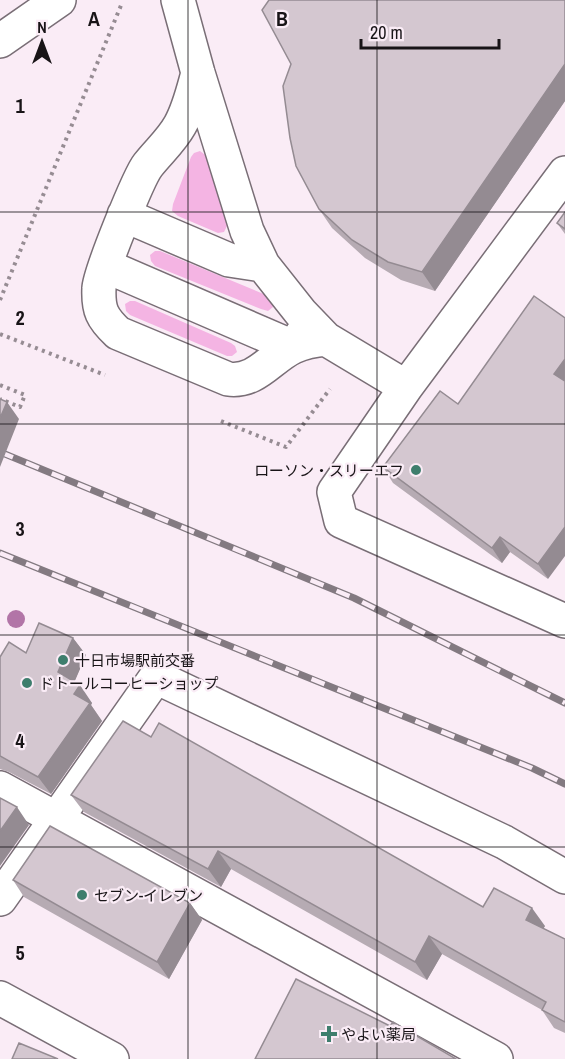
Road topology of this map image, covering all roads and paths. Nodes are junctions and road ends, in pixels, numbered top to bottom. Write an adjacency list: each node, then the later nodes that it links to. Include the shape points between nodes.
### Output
1 (59, 0): 4 (street)
2 (178, 0): 5 (street)
3 (122, 3): 10 (path)
4 (0, 41)
5 (198, 73): 7 (street, via 180,124 147,166); 8 (street, via 247,231)
6 (565, 173): 15 (street)
7 (124, 215): 8 (street, via 229,260); 9 (street)
8 (263, 265): 11 (street)
9 (106, 266): 13 (street); 13 (street, via 98,285 100,305 105,320 118,333 239,381 251,377)
10 (0, 300)
11 (301, 313): 12 (street); 13 (street, via 303,330)
12 (326, 339): 13 (street); 15 (street)
13 (292, 347)
14 (0, 385): 16 (path, via 25,395 20,407)
15 (406, 387): 17 (street, via 334,492 341,521)
16 (0, 399)
17 (565, 621)
18 (0, 788): 19 (street)
19 (57, 820): 20 (street, via 156,677 504,842); 21 (street); 24 (street)
20 (565, 877)
21 (0, 899)
22 (0, 998): 23 (street)
23 (112, 1059)
24 (496, 1059)

